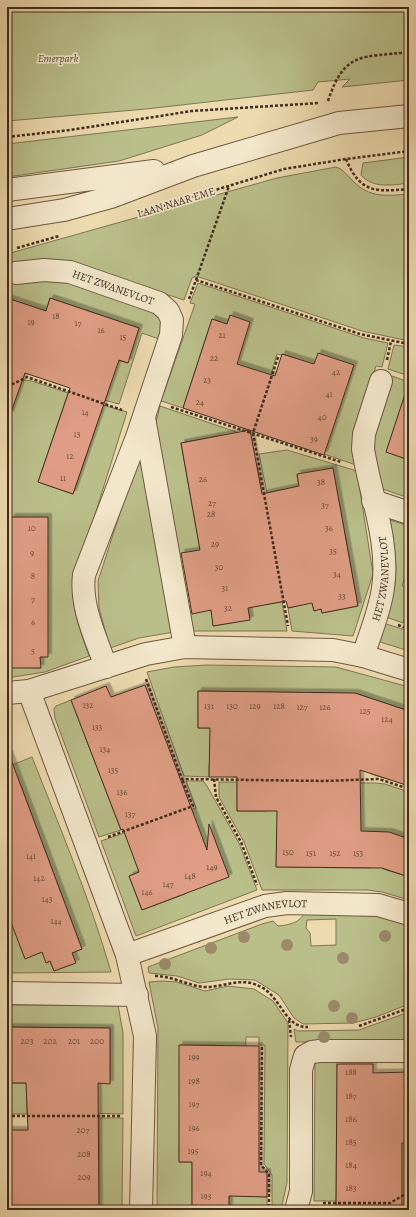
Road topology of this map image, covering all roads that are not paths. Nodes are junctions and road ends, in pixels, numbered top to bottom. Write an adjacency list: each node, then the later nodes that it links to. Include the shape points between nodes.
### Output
1 (409, 116): 2 (street, via 339,123)
2 (193, 166): 3 (street); 4 (street, via 111,197 64,210)
3 (7, 190)
4 (7, 219)
5 (16, 273): 7 (street, HET ZWANEVLOT, via 44,270 70,272 159,303 168,311 172,320 171,335)
6 (381, 381): 8 (street, HET ZWANEVLOT, via 364,434 363,449)
7 (146, 408): 10 (street); 12 (street, via 84,575 82,591)
8 (373, 501): 9 (street); 11 (street, HET ZWANEVLOT, via 381,539 383,589)
9 (409, 513)
10 (186, 647): 11 (street, via 333,650); 12 (street)
11 (363, 656): 13 (street)
12 (106, 666): 14 (street)
13 (409, 670)
14 (29, 691): 15 (street); 17 (street)
15 (7, 693)
16 (409, 914): 17 (street, HET ZWANEVLOT, via 378,905 287,903 265,906)
17 (127, 955): 18 (street)
18 (135, 987): 19 (street); 22 (street, via 145,1036)
19 (7, 993)
20 (409, 1051): 21 (street, via 320,1051 305,1056 301,1070 301,1190)
21 (297, 1207)
22 (141, 1210)

